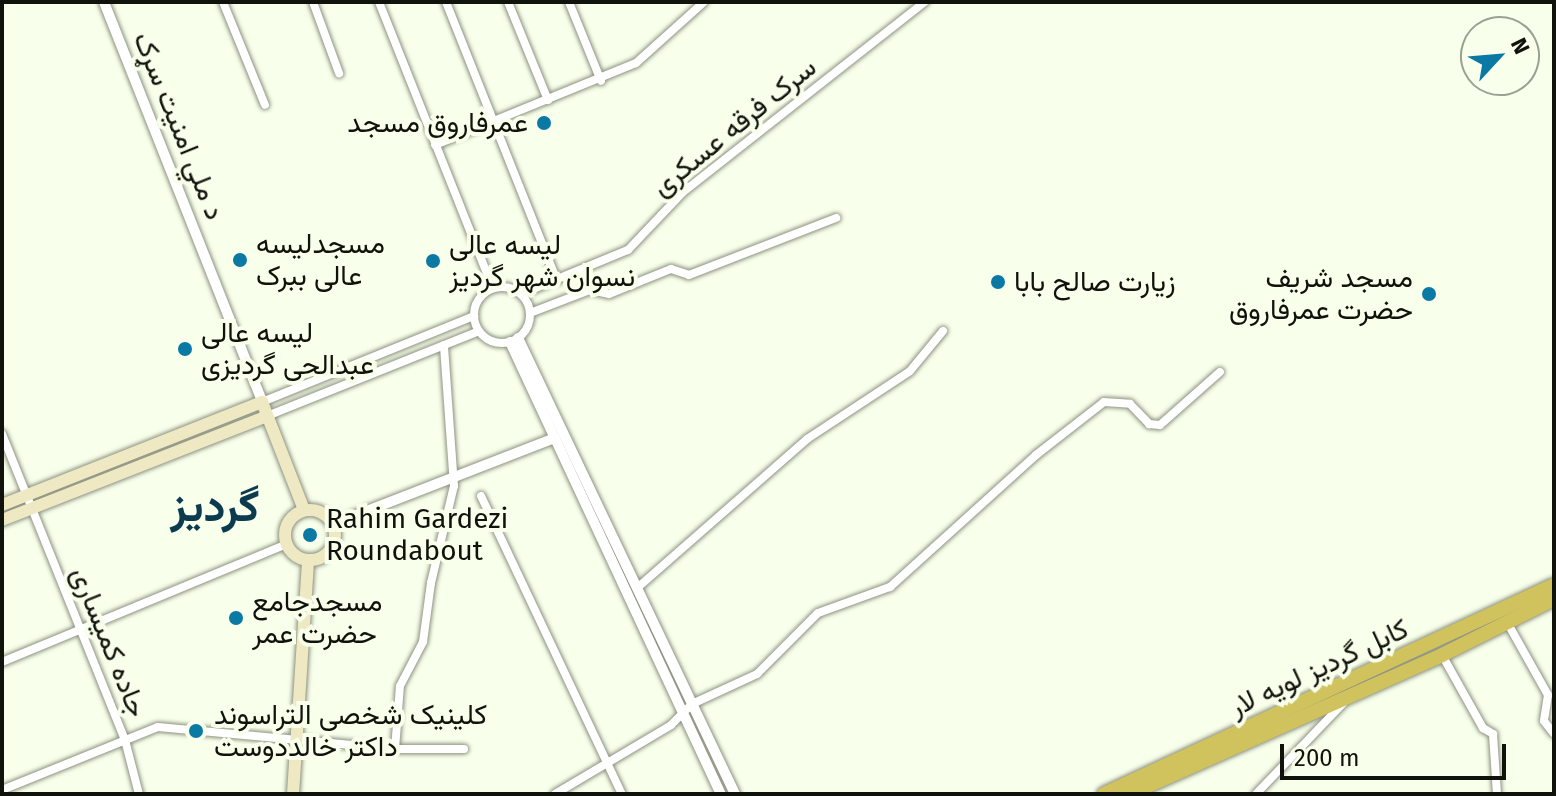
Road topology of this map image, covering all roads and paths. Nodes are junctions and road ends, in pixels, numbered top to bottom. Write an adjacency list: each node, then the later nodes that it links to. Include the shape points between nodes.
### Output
1 (104, 2): 29 (street, د ملي امنیت سړک)
2 (223, 2): 13 (street)
3 (313, 2): 10 (street)
4 (379, 2): 15 (street)
5 (446, 2): 14 (street)
6 (508, 2): 12 (street)
7 (569, 2): 11 (street)
8 (704, 2): 11 (street, via 636,63)
9 (925, 2): 17 (street, سرک فرقه عسکری, via 682,193 628,250)
10 (339, 73)
11 (601, 81): 12 (street)
12 (548, 100): 14 (street)
13 (265, 105)
14 (493, 122): 15 (street); 18 (street)
15 (435, 145): 19 (street)
16 (836, 218): 20 (street, via 689,275 671,269 609,294)
17 (582, 272): 18 (street, سرک فرقه عسکری); 20 (street)
18 (557, 281): 21 (street, سرک فرقه عسکری)
19 (493, 288): 21 (street, via 509,287); 23 (street, via 477,301)
20 (590, 290): 22 (street)
21 (521, 294): 22 (street)
22 (530, 313): 26 (street)
23 (474, 316): 24 (street); 29 (street)
24 (479, 331): 26 (street, via 493,341); 27 (street)
25 (943, 331): 44 (street, via 910,371 807,439)
26 (514, 340): 32 (street); 44 (street)
27 (444, 345): 30 (street); 33 (street)
28 (1220, 372): 51 (street, via 1160,425 1149,424 1130,404 1104,402 1036,455 890,587 818,613 757,674)
29 (262, 402): 30 (main road); 34 (main road)
30 (267, 416): 37 (main road); 38 (main road)
31 (2, 434): 34 (street, جاده کمیساری)
32 (555, 438): 33 (street); 52 (street)
33 (454, 477): 40 (street); 56 (street, via 423,642 400,686)
34 (26, 495): 36 (main road); 37 (street, جاده کمیساری)
35 (481, 496): 58 (street)
36 (2, 505)
37 (32, 509): 39 (main road); 47 (street, جاده کمیساری)
38 (304, 510): 40 (main road, via 321,512); 41 (main road, via 286,527)
39 (2, 520)
40 (333, 524): 42 (main road, via 331,549)
41 (287, 544): 42 (main road); 47 (street)
42 (308, 560): 54 (main road)
43 (1554, 585): 66 (highway, کابل گردیز لویه لار)
44 (637, 588): 51 (street)
45 (1554, 599): 46 (highway, کابل گردیز لویه لار)
46 (1507, 622): 48 (highway, کابل گردیز لویه لار); 53 (street, via 1548,695 1544,721)
47 (79, 631): 49 (street); 55 (street, جاده کمیساری)
48 (1442, 655): 50 (highway, کابل گردیز لویه لار); 69 (street, via 1483,728 1493,734)
49 (2, 662)
50 (1349, 696): 67 (highway, کابل گردیز لویه لار); 68 (street)
51 (692, 704): 52 (street); 65 (street)
52 (683, 713): 58 (street); 64 (street)
53 (1554, 734)
54 (297, 738): 55 (street, via 158,727); 56 (street); 61 (main road)
55 (125, 740): 59 (street); 60 (street, جاده کمیساری)
56 (395, 749): 57 (street)
57 (464, 749)
58 (607, 765): 62 (street); 63 (street)
59 (2, 790)
60 (139, 794)
61 (293, 794)
62 (555, 794)
63 (622, 794)
64 (721, 794)
65 (735, 794)
66 (1104, 794)
67 (1129, 794)
68 (1256, 794)
69 (1497, 794)

